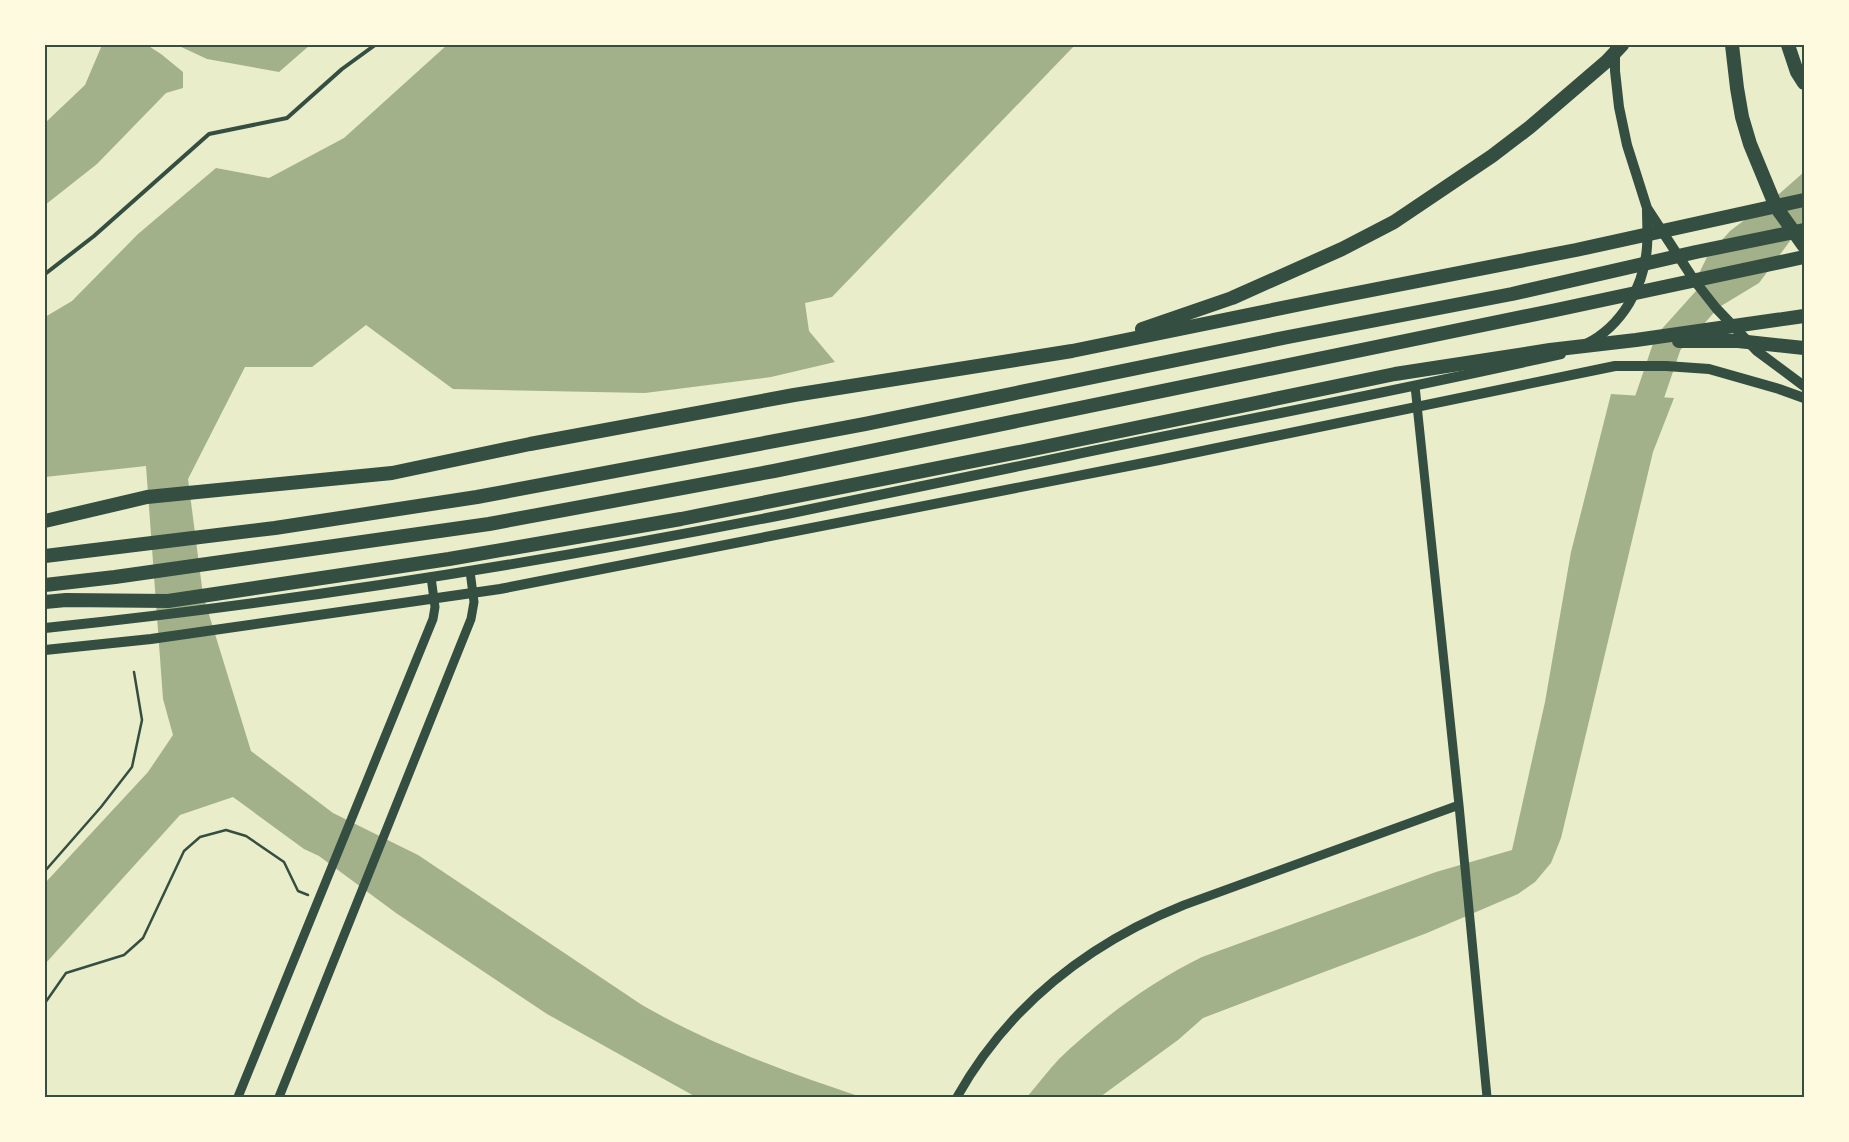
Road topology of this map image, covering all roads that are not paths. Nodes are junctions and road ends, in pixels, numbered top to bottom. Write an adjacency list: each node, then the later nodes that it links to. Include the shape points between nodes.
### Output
1 (375, 45): 12 (lane, via 286,118 210,134 94,236)
2 (1615, 45): 8 (main road, via 1619,107)
3 (1622, 45): 17 (highway, via 1530,127 1394,222 1232,298)
4 (1732, 45): 10 (highway, via 1742,117 1750,144 1776,207)
5 (1788, 45): 6 (highway)
6 (1804, 83)
7 (1804, 200): 17 (highway, via 1576,250)
8 (1647, 208): 13 (main road); 18 (main road, via 1647,248 1633,298 1617,321 1594,340 1568,353)
9 (1804, 230): 23 (highway, via 1512,294 477,498 275,528)
10 (1804, 246)
11 (1804, 258): 13 (highway)
12 (45, 274)
13 (1694, 280): 19 (main road, via 1756,351); 26 (highway, via 774,471 489,524)
14 (1804, 316): 15 (highway)
15 (1636, 340): 16 (highway, via 1738,341); 29 (highway, via 1394,374 967,462 542,544 168,601)
16 (1804, 348)
17 (1072, 352): 22 (highway, via 794,395 392,472 147,497)
18 (1415, 386): 21 (street); 24 (main road, via 785,514)
19 (1804, 386)
20 (1804, 398): 21 (main road, via 1709,369 1615,366)
21 (1417, 407): 27 (main road); 32 (street)
22 (45, 521)
23 (45, 556)
24 (470, 571): 25 (main road); 27 (street)
25 (431, 577): 28 (street); 30 (main road, via 148,617)
26 (45, 585)
27 (473, 593): 28 (main road); 34 (street, via 471,619)
28 (434, 599): 31 (main road, via 151,639); 33 (street, via 433,619)
29 (45, 602)
30 (45, 628)
31 (45, 650)
32 (1459, 806): 35 (street, via 1184,905 1104,944 1049,984 1017,1015 975,1068); 36 (street)
33 (238, 1097)
34 (279, 1097)
35 (957, 1097)
36 (1487, 1097)

